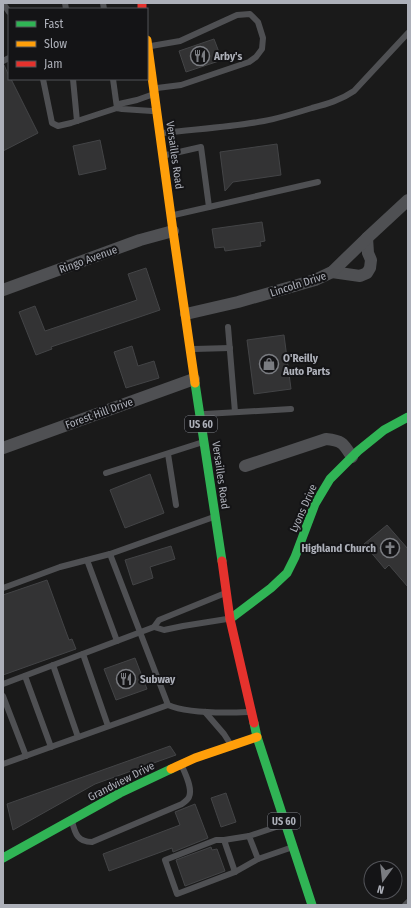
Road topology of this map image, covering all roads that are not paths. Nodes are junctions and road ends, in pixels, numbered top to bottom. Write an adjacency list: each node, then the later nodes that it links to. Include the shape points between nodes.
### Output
1 (408, 33): 11 (lane, via 354,91 338,101 266,121)
2 (148, 43): 7 (lane, via 180,41 237,15 250,14 258,22 263,38 262,49 249,62)
3 (148, 50): 7 (main road, Versailles Road / US 60)
4 (43, 80): 10 (lane, via 52,123 58,126)
5 (73, 80): 10 (lane)
6 (114, 80): 8 (lane)
7 (154, 91): 8 (lane, via 137,100 119,104); 9 (main road, Versailles Road / US 60)
8 (117, 108): 9 (lane); 10 (lane)
9 (157, 111): 11 (main road, Versailles Road / US 60)
10 (74, 122)
11 (160, 134): 12 (main road, Versailles Road / US 60)
12 (163, 156): 15 (lane, via 201,147); 16 (main road, Versailles Road / US 60)
13 (318, 182): 15 (lane)
14 (408, 200): 18 (street, Lincoln Drive)
15 (209, 207): 16 (lane)
16 (171, 216): 17 (main road, Versailles Road / US 60)
17 (173, 231): 20 (street, Ringo Avenue, via 140,240); 21 (main road, Versailles Road / US 60)
18 (367, 238): 19 (street, Lincoln Drive); 19 (street, via 371,260 367,273 360,276)
19 (332, 272): 21 (street, Lincoln Drive, via 315,280)
20 (3, 290)
21 (186, 314): 24 (main road, Versailles Road / US 60)
22 (228, 327): 23 (lane)
23 (230, 348): 24 (lane); 27 (lane)
24 (190, 349): 25 (main road, Versailles Road / US 60)
25 (194, 379): 28 (main road, Versailles Road / US 60); 31 (street, Forest Hill Drive)
26 (291, 409): 27 (lane)
27 (235, 412): 28 (lane)
28 (200, 414): 30 (main road, Versailles Road / US 60)
29 (408, 417): 33 (main road, Lyons Drive, via 384,430)
30 (204, 442): 32 (lane); 37 (main road, Versailles Road / US 60)
31 (3, 448)
32 (168, 454): 35 (lane); 36 (lane)
33 (352, 457): 34 (street, via 344,445 336,440 326,439); 42 (main road, Lyons Drive, via 330,479 315,504 287,573)
34 (245, 466)
35 (106, 474)
36 (176, 505)
37 (215, 517): 38 (lane); 41 (main road, Versailles Road / US 60)
38 (110, 554): 39 (lane); 44 (lane)
39 (87, 560): 40 (lane); 45 (lane)
40 (3, 588)
41 (226, 592): 42 (main road, Versailles Road / US 60); 43 (lane, via 160,620)
42 (230, 619): 43 (lane, via 164,630); 53 (main road, Versailles Road / US 60)
43 (154, 627): 44 (lane)
44 (140, 632): 45 (lane); 51 (lane)
45 (118, 641): 46 (lane)
46 (83, 654): 47 (lane); 54 (lane)
47 (53, 665): 48 (lane); 55 (lane)
48 (25, 676): 49 (lane); 58 (lane)
49 (3, 684)
50 (3, 696): 59 (lane)
51 (168, 705): 52 (lane); 54 (lane)
52 (205, 712): 53 (lane); 57 (lane)
53 (251, 712): 56 (main road, Versailles Road / US 60)
54 (108, 726): 55 (lane)
55 (78, 737): 58 (lane)
56 (256, 737): 57 (main road, Grandview Drive); 63 (main road, Versailles Road / US 60)
57 (231, 746): 61 (main road, Grandview Drive)
58 (51, 747): 59 (lane)
59 (26, 756): 60 (lane)
60 (3, 764)
61 (181, 764): 62 (main road, Grandview Drive, via 120,793); 62 (lane, via 190,792 182,804 92,842 86,842 75,833)
62 (72, 820): 67 (main road, Grandview Drive)
63 (285, 824): 64 (lane); 66 (main road, Versailles Road / US 60)
64 (249, 836): 65 (lane); 68 (lane)
65 (224, 840): 69 (lane); 69 (lane, via 216,840 164,860 177,894)
66 (293, 847): 68 (lane); 70 (main road, Versailles Road / US 60)
67 (3, 858)
68 (258, 859): 69 (lane)
69 (235, 872)
70 (312, 905)

